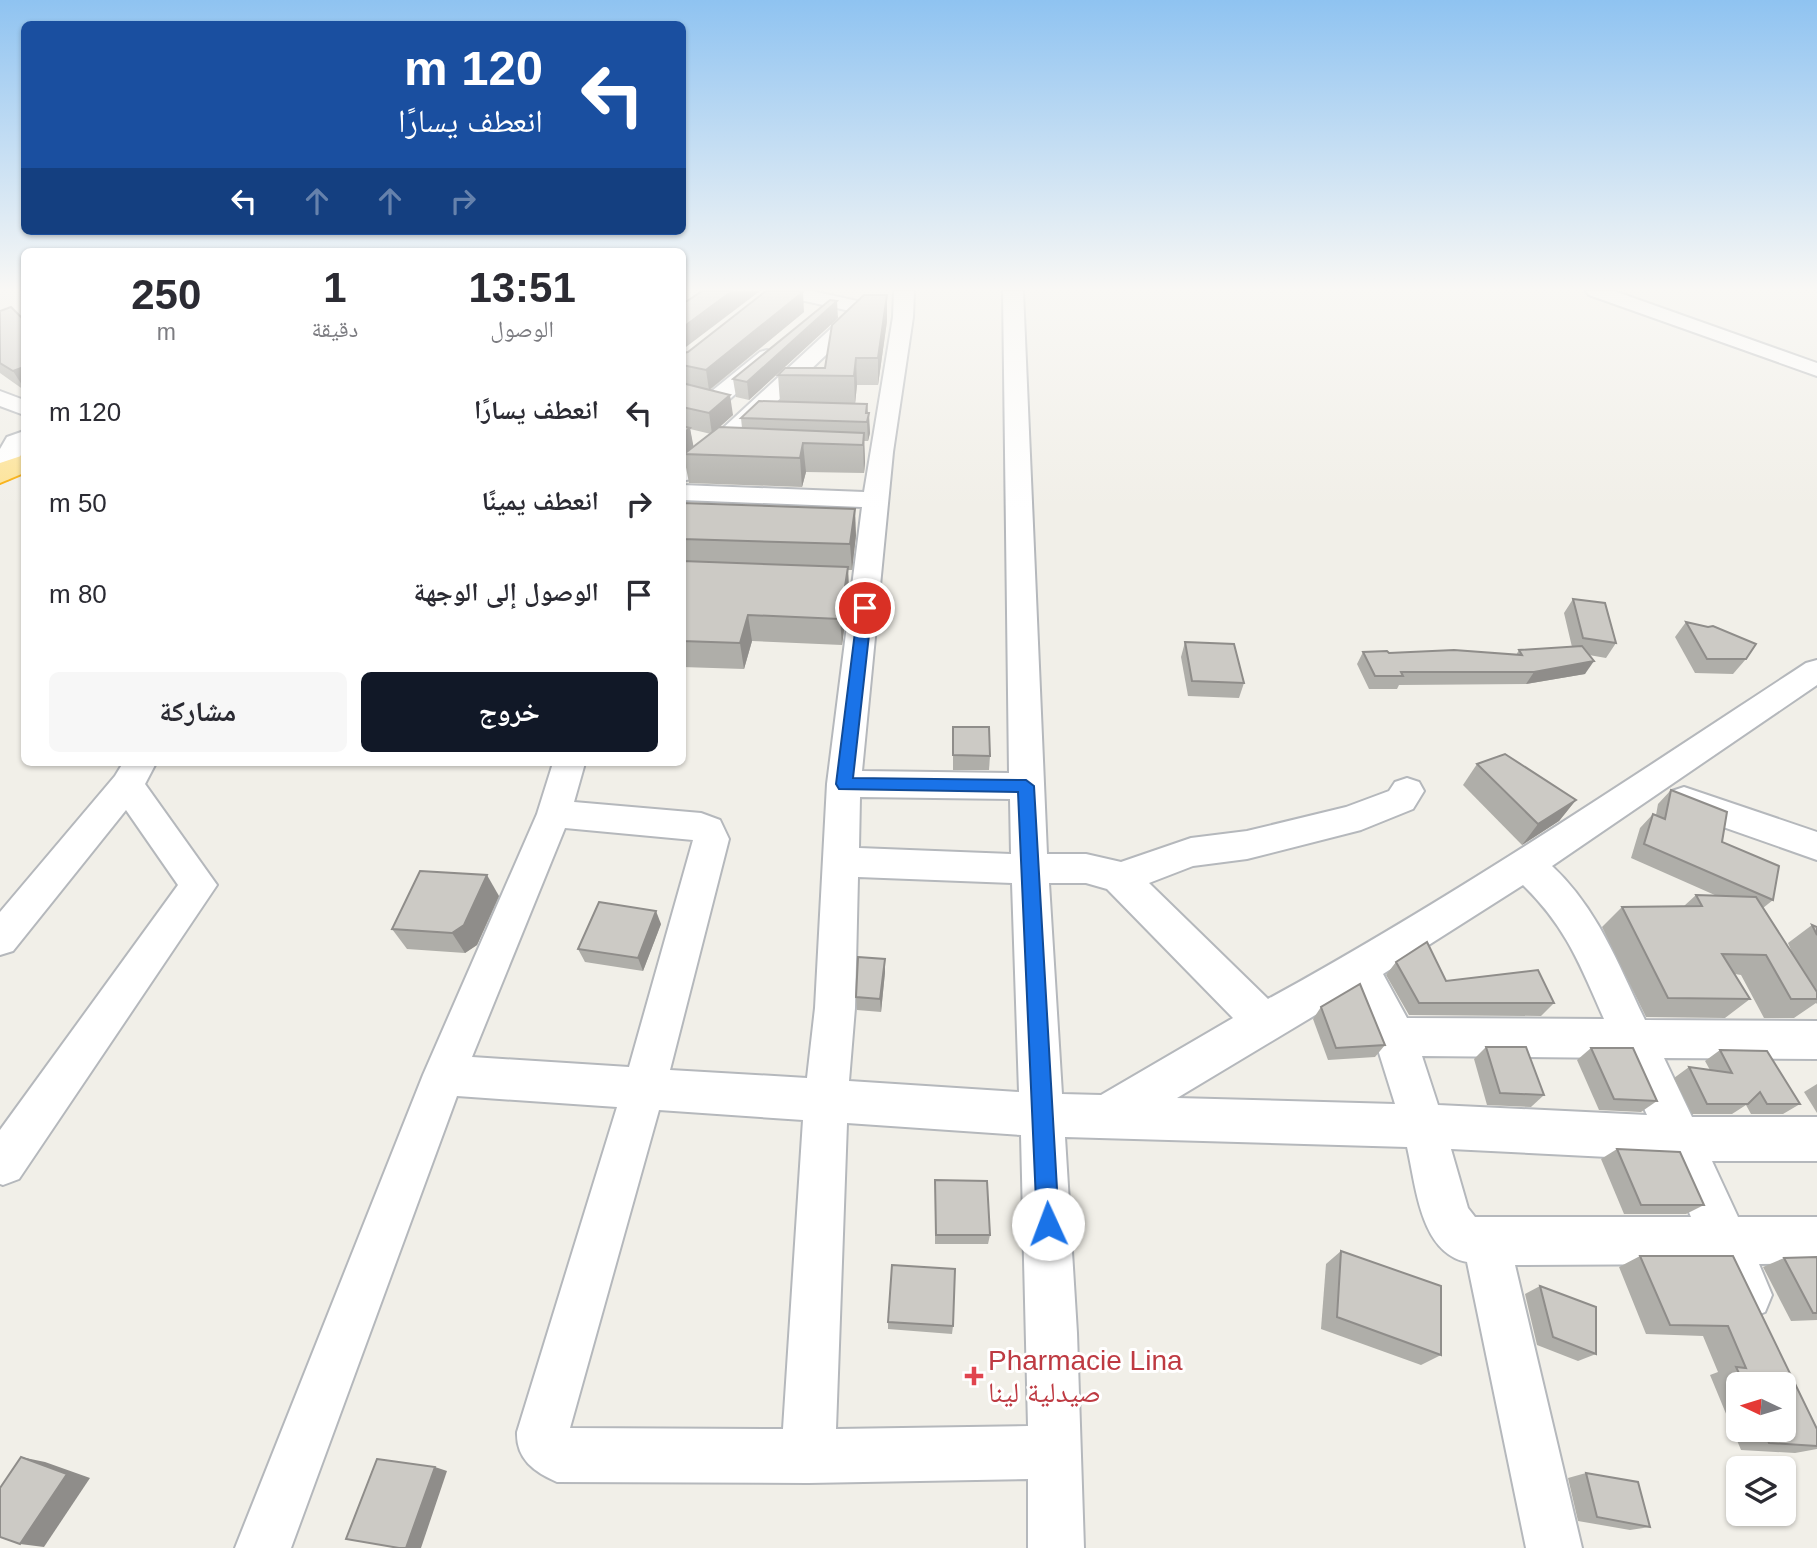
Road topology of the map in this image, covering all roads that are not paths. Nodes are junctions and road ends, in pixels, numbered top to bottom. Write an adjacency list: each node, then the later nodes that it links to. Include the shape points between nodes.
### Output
1 (754, 363): 9 (street, via 704,398)
2 (806, 363): 9 (street)
3 (887, 363): 19 (street, via 868,451)
4 (1015, 363): 25 (street)
5 (1798, 363): 6 (street)
6 (1817, 370)
7 (0, 398): 8 (street)
8 (21, 407)
9 (754, 411): 10 (street); 12 (street)
10 (781, 411)
11 (21, 439): 16 (street, via 15,442)
12 (706, 443): 13 (street); 15 (street)
13 (744, 447)
14 (21, 464): 16 (highway)
15 (686, 469)
16 (0, 474)
17 (686, 492): 19 (street)
18 (686, 507): 19 (street)
19 (876, 507): 24 (street, via 855,582)
20 (1817, 670): 23 (street)
21 (568, 766): 27 (street)
22 (134, 774): 33 (street); 47 (street, via 199,885)
23 (1651, 782): 28 (street, via 1694,804); 30 (street)
24 (844, 784): 25 (street); 29 (street)
25 (1026, 786): 31 (street)
26 (1407, 792): 32 (street, via 1401,800 1349,820 1247,845 1191,852)
27 (554, 814): 39 (street); 40 (street, via 701,827 711,839)
28 (1817, 846)
29 (843, 862): 31 (street); 41 (street)
30 (1526, 865): 34 (street); 37 (street, via 1573,912)
31 (1031, 869): 32 (street, via 1088,867); 42 (street)
32 (1120, 878): 35 (street)
33 (0, 939)
34 (1360, 968): 35 (street); 36 (street)
35 (1264, 1022): 43 (street)
36 (1395, 1037): 37 (street); 44 (street)
37 (1632, 1040): 38 (street); 45 (street)
38 (1817, 1040)
39 (444, 1075): 40 (street); 54 (street)
40 (644, 1089): 41 (street); 53 (street, via 542,1439 556,1455)
41 (825, 1101): 42 (street); 53 (street)
42 (1043, 1115): 43 (street); 52 (street)
43 (1105, 1117): 44 (street)
44 (1423, 1126): 45 (street); 50 (street, via 1448,1220 1462,1238)
45 (1679, 1139): 46 (street); 48 (street)
46 (1817, 1139)
47 (1, 1163)
48 (1722, 1240): 49 (street); 50 (street); 51 (street)
49 (1817, 1240)
50 (1486, 1242): 56 (street)
51 (1766, 1334)
52 (1054, 1452): 53 (street); 55 (street)
53 (808, 1457)
54 (263, 1548)
55 (1056, 1548)
56 (1554, 1548)

